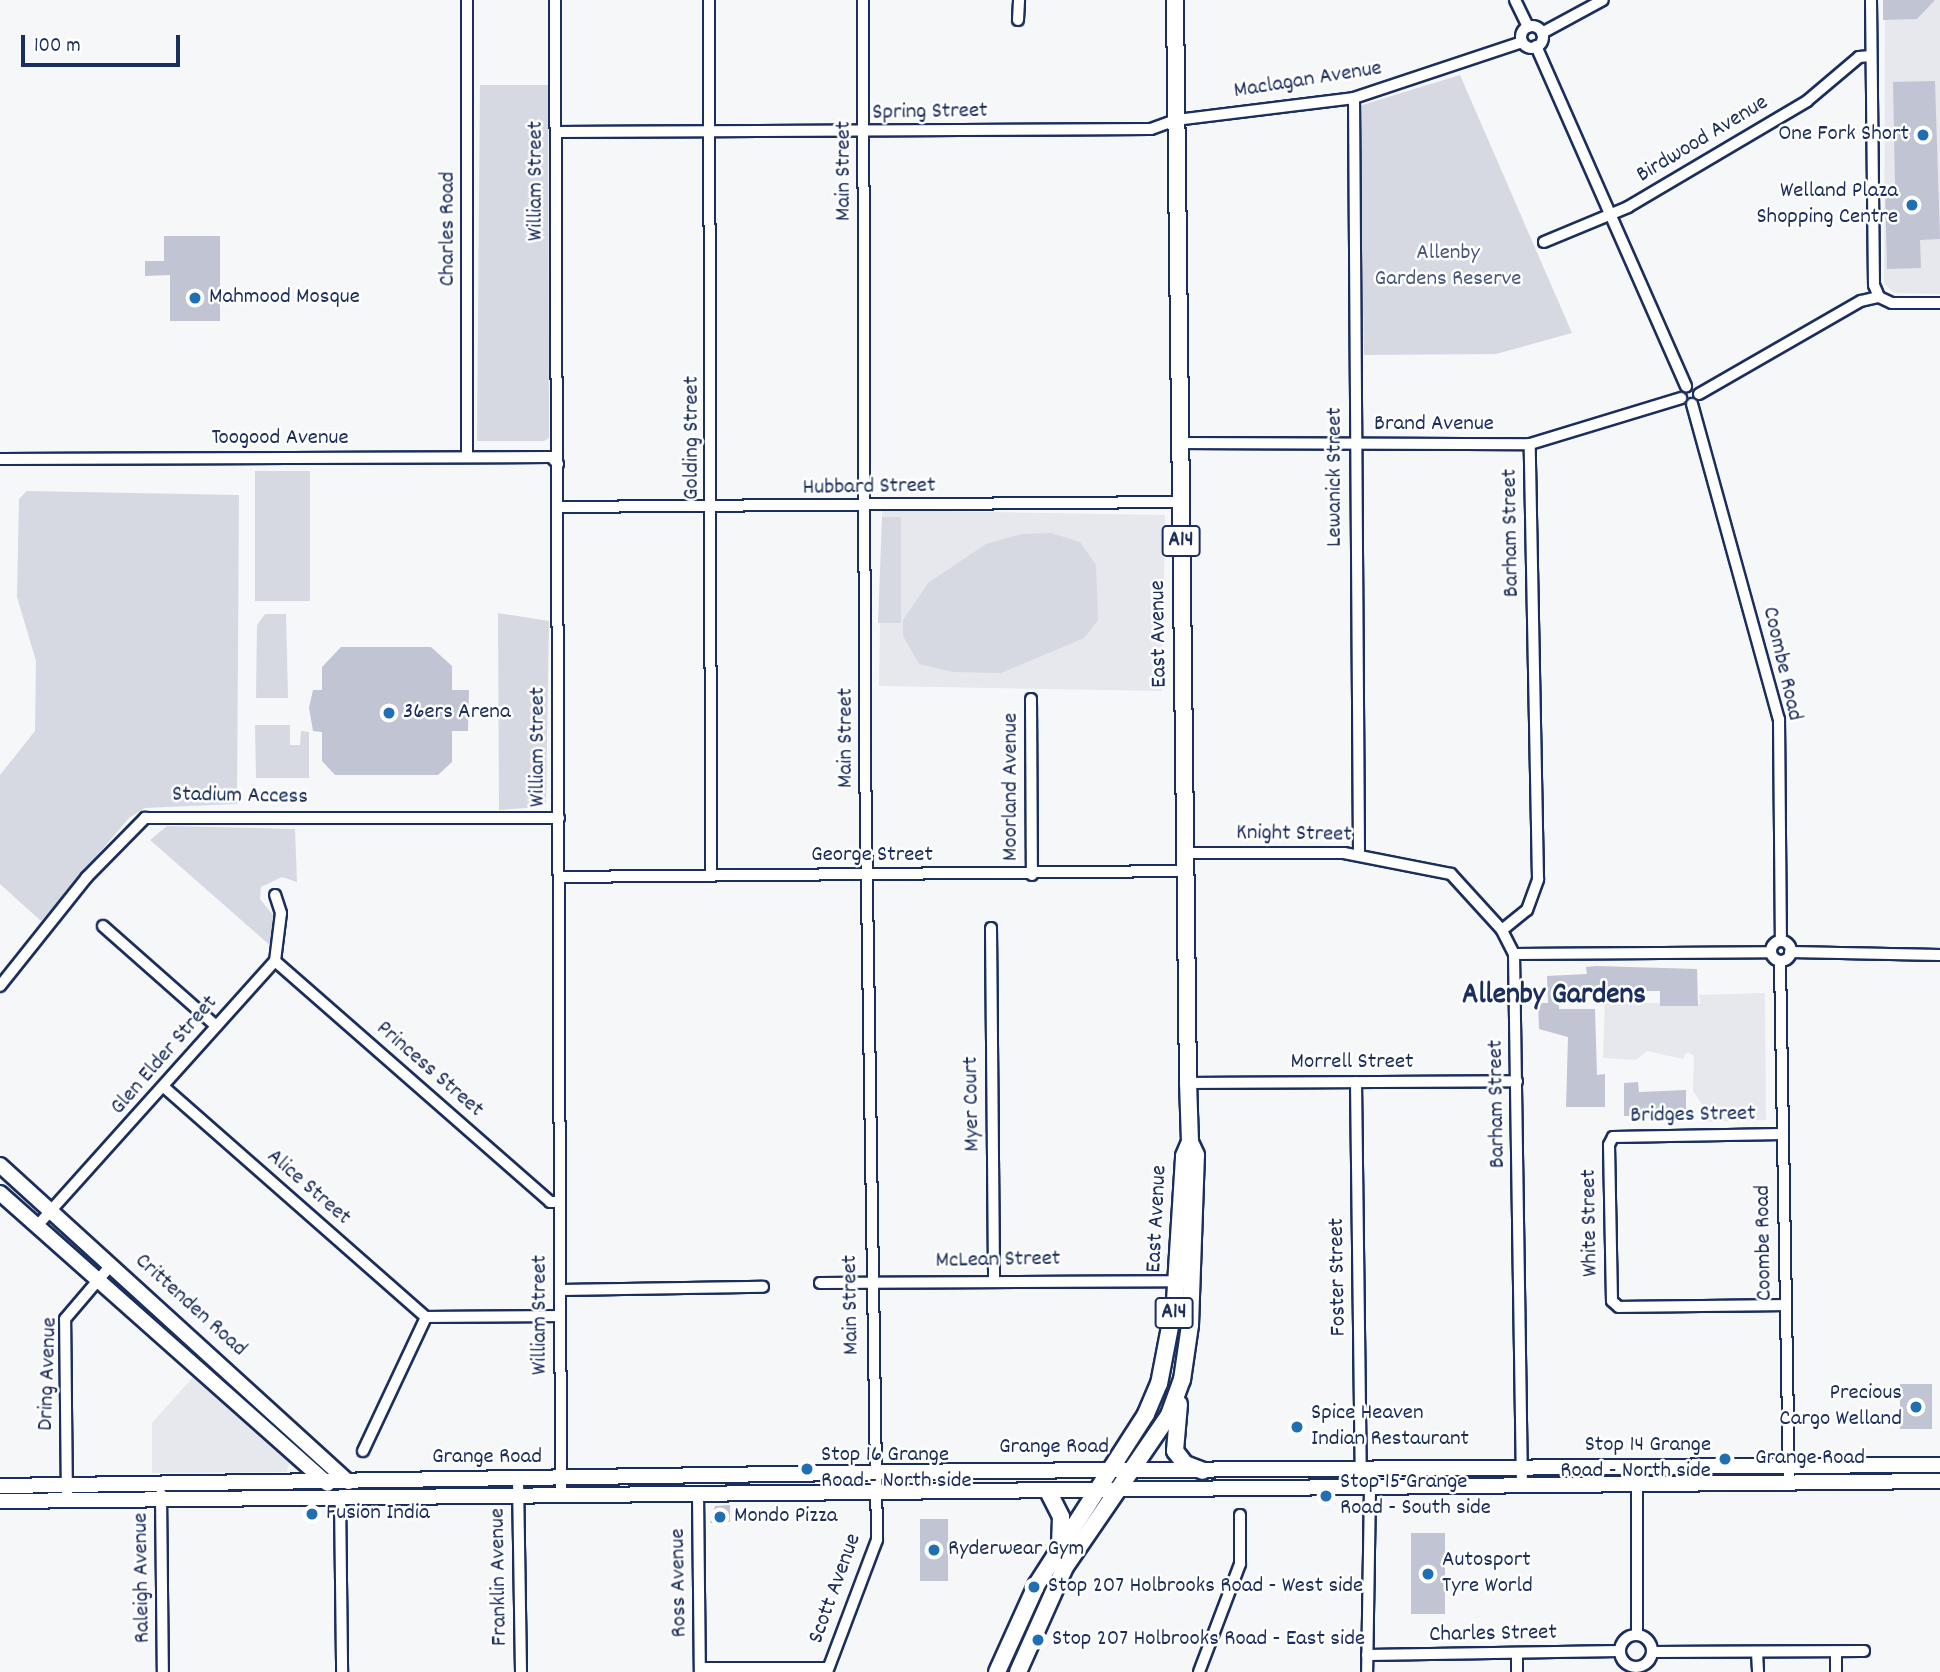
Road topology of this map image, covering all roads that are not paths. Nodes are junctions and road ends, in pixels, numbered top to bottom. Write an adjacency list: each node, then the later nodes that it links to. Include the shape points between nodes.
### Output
1 (467, 0): 32 (street, Charles Road)
2 (555, 0): 18 (street, William Street)
3 (709, 0): 20 (street, Golding Street)
4 (863, 0): 19 (street, Main Street)
5 (1019, 0): 10 (street)
6 (1175, 0): 17 (main road, East Avenue / A14)
7 (1515, 0): 11 (street)
8 (1603, 0): 12 (street)
9 (1871, 0): 15 (street)
10 (1018, 20)
11 (1528, 27): 12 (street); 13 (street)
12 (1542, 33): 14 (street)
13 (1522, 41): 14 (street); 16 (street, Maclagan Avenue)
14 (1536, 47): 21 (street)
15 (1871, 56): 21 (street, Birdwood Avenue, via 1859,57 1807,101); 23 (street)
16 (1354, 98): 17 (street, Maclagan Avenue); 31 (street, Lewanick Street)
17 (1176, 120): 19 (street, Spring Street, via 1151,129); 29 (main road, East Avenue / A14)
18 (556, 132): 20 (street, Spring Street); 34 (street, William Street)
19 (864, 132): 20 (street, Spring Street); 38 (street, Main Street)
20 (710, 133): 37 (street, Golding Street)
21 (1614, 214): 22 (street, Birdwood Avenue); 25 (street)
22 (1544, 242)
23 (1879, 297): 24 (street, via 1892,303); 26 (street, via 1861,301)
24 (1940, 303)
25 (1686, 386): 26 (street); 27 (street)
26 (1699, 394): 28 (street)
27 (1681, 398): 28 (street); 30 (street, Brand Avenue)
28 (1692, 404): 52 (street, Coombe Road, via 1779,719)
29 (1180, 443): 31 (street, Brand Avenue); 35 (main road, East Avenue / A14)
30 (1530, 444): 31 (street, Brand Avenue); 51 (street, Barham Street, via 1538,878 1527,910)
31 (1354, 445): 42 (street, Lewanick Street)
32 (467, 457): 33 (street, Toogood Avenue); 34 (street, Toogood Avenue, via 551,457)
33 (0, 459)
34 (558, 464): 36 (street, William Street)
35 (1181, 502): 38 (street, Hubbard Street); 41 (main road, East Avenue / A14)
36 (558, 507): 37 (street, Hubbard Street); 40 (street, William Street)
37 (712, 508): 38 (street, Hubbard Street); 46 (street, Golding Street)
38 (866, 508): 44 (street, Main Street)
39 (1031, 699): 45 (street, Moorland Avenue)
40 (559, 818): 47 (street, William Street); 59 (street, Stadium Access, via 145,818 87,877)
41 (1185, 853): 42 (street, Knight Street); 43 (main road, East Avenue / A14)
42 (1359, 855): 51 (street, Knight Street, via 1451,874)
43 (1185, 870): 45 (street, George Street); 63 (main road, East Avenue / A14)
44 (867, 875): 45 (street, George Street); 46 (street, George Street); 77 (street, Main Street)
45 (1032, 875)
46 (712, 876): 47 (street, George Street)
47 (559, 877): 70 (street, William Street)
48 (275, 895): 57 (street, via 281,941)
49 (103, 926): 60 (street)
50 (990, 928): 75 (street, Myer Court)
51 (1502, 930): 55 (street, Barham Street)
52 (1781, 941): 53 (street); 54 (street)
53 (1771, 952): 55 (street); 58 (street)
54 (1790, 952): 56 (street); 58 (street)
55 (1514, 954): 62 (street, Barham Street)
56 (1940, 955)
57 (275, 961): 60 (street, Glen Elder Street); 70 (street, Princess Street, via 550,1202)
58 (1780, 961): 65 (street, Coombe Road)
59 (0, 986)
60 (216, 1026): 64 (street, Glen Elder Street)
61 (1356, 1082): 62 (street, Morrell Street); 63 (street, Morrell Street); 91 (street, Foster Street)
62 (1517, 1082): 88 (street, Barham Street)
63 (1188, 1083): 66 (main road, East Avenue / A14)
64 (165, 1088): 71 (street, Glen Elder Street); 83 (street, Alice Street)
65 (1783, 1134): 67 (street, Bridges Street, via 1613,1137); 81 (street, Coombe Road)
66 (1190, 1142): 76 (main road, East Avenue / A14, via 1184,1156); 84 (main road, East Avenue / A14, via 1196,1155 1194,1254)
67 (1609, 1145): 81 (street, White Street, via 1612,1301 1619,1307)
68 (0, 1165): 71 (main road, Crittenden Road)
69 (0, 1193): 72 (main road, Crittenden Road)
70 (559, 1202): 80 (street, William Street)
71 (51, 1211): 72 (street, Glen Elder Street); 73 (main road, Crittenden Road)
72 (37, 1226): 74 (main road, Crittenden Road)
73 (111, 1265): 74 (street, Dring Avenue); 98 (main road, Crittenden Road)
74 (96, 1279): 86 (main road, Crittenden Road); 100 (street, Dring Avenue, via 65,1319)
75 (994, 1280): 76 (street, McLean Street); 77 (street, McLean Street)
76 (1177, 1280): 89 (main road, East Avenue / A14, via 1159,1384)
77 (870, 1282): 78 (street, McLean Street); 93 (street, Main Street)
78 (820, 1283)
79 (763, 1287): 80 (street)
80 (561, 1290): 82 (street, William Street)
81 (1785, 1305): 92 (street, Coombe Road)
82 (561, 1316): 83 (street); 104 (street, William Street)
83 (426, 1317): 85 (street)
84 (1181, 1384): 89 (main road, East Avenue / A14, via 1168,1415); 90 (main road, via 1174,1446 1180,1460)
85 (363, 1451)
86 (300, 1459): 96 (main road, via 300,1472); 97 (main road, Crittenden Road)
87 (1940, 1465): 92 (main road, Grange Road)
88 (1522, 1470): 91 (main road, Grange Road); 94 (main road, Grange Road); 102 (street, Barham Street)
89 (1121, 1471): 90 (main road, Grange Road); 93 (main road, Grange Road); 106 (main road, East Avenue / A14); 106 (main road, East Avenue / A14)
90 (1202, 1471): 91 (main road, Grange Road)
91 (1361, 1472): 105 (street)
92 (1789, 1474): 94 (main road, Grange Road); 95 (main road, Grange Road)
93 (875, 1476): 104 (main road, Grange Road); 108 (street, Scott Avenue)
94 (1637, 1476): 102 (main road, Grange Road); 116 (street)
95 (1940, 1481)
96 (286, 1482): 97 (main road, Grange Road); 99 (main road, Grange Road)
97 (326, 1482): 98 (main road, Grange Road); 110 (main road, Crittenden Road)
98 (348, 1482): 103 (main road, Grange Road); 110 (main road)
99 (161, 1484): 100 (main road, Grange Road); 111 (street, Raleigh Avenue)
100 (67, 1485): 101 (main road, Grange Road); 113 (street, Dring Avenue)
101 (0, 1486)
102 (1522, 1486): 105 (main road, Grange Road)
103 (518, 1488): 104 (main road, Grange Road); 110 (main road, Grange Road); 129 (street, Franklin Avenue)
104 (561, 1488): 109 (main road, Grange Road)
105 (1370, 1489): 106 (main road, Grange Road); 123 (street)
106 (1108, 1490): 107 (main road, Grange Road); 115 (main road, A14); 131 (main road, A14, via 1065,1567)
107 (1048, 1491): 108 (main road, Grange Road); 115 (main road, via 1061,1517)
108 (877, 1492): 109 (main road, Grange Road); 126 (street, Scott Avenue, via 877,1540)
109 (698, 1493): 125 (street, Ross Avenue)
110 (340, 1498): 111 (main road, Grange Road); 128 (street)
111 (161, 1499): 113 (main road, Grange Road); 127 (street, Raleigh Avenue)
112 (0, 1501): 113 (main road, Grange Road)
113 (67, 1501)
114 (1240, 1515): 132 (street, via 1240,1564)
115 (1060, 1545): 130 (main road, A14)
116 (1637, 1635): 117 (street, via 1625,1639); 120 (street, via 1648,1640)
117 (1620, 1651): 122 (street, Charles Street); 124 (street)
118 (1757, 1651): 120 (street); 121 (street); 135 (street)
119 (1864, 1651): 121 (street)
120 (1652, 1652): 124 (street, via 1646,1663)
121 (1836, 1652): 136 (street)
122 (1517, 1654): 123 (street, Charles Street); 134 (street)
123 (1367, 1655): 133 (street)
124 (1635, 1669)
125 (700, 1670): 126 (street)
126 (828, 1670)
127 (163, 1672)
128 (342, 1672)
129 (521, 1672)
130 (997, 1672)
131 (1018, 1672)
132 (1199, 1672)
133 (1367, 1672)
134 (1517, 1672)
135 (1758, 1672)
136 (1836, 1672)

